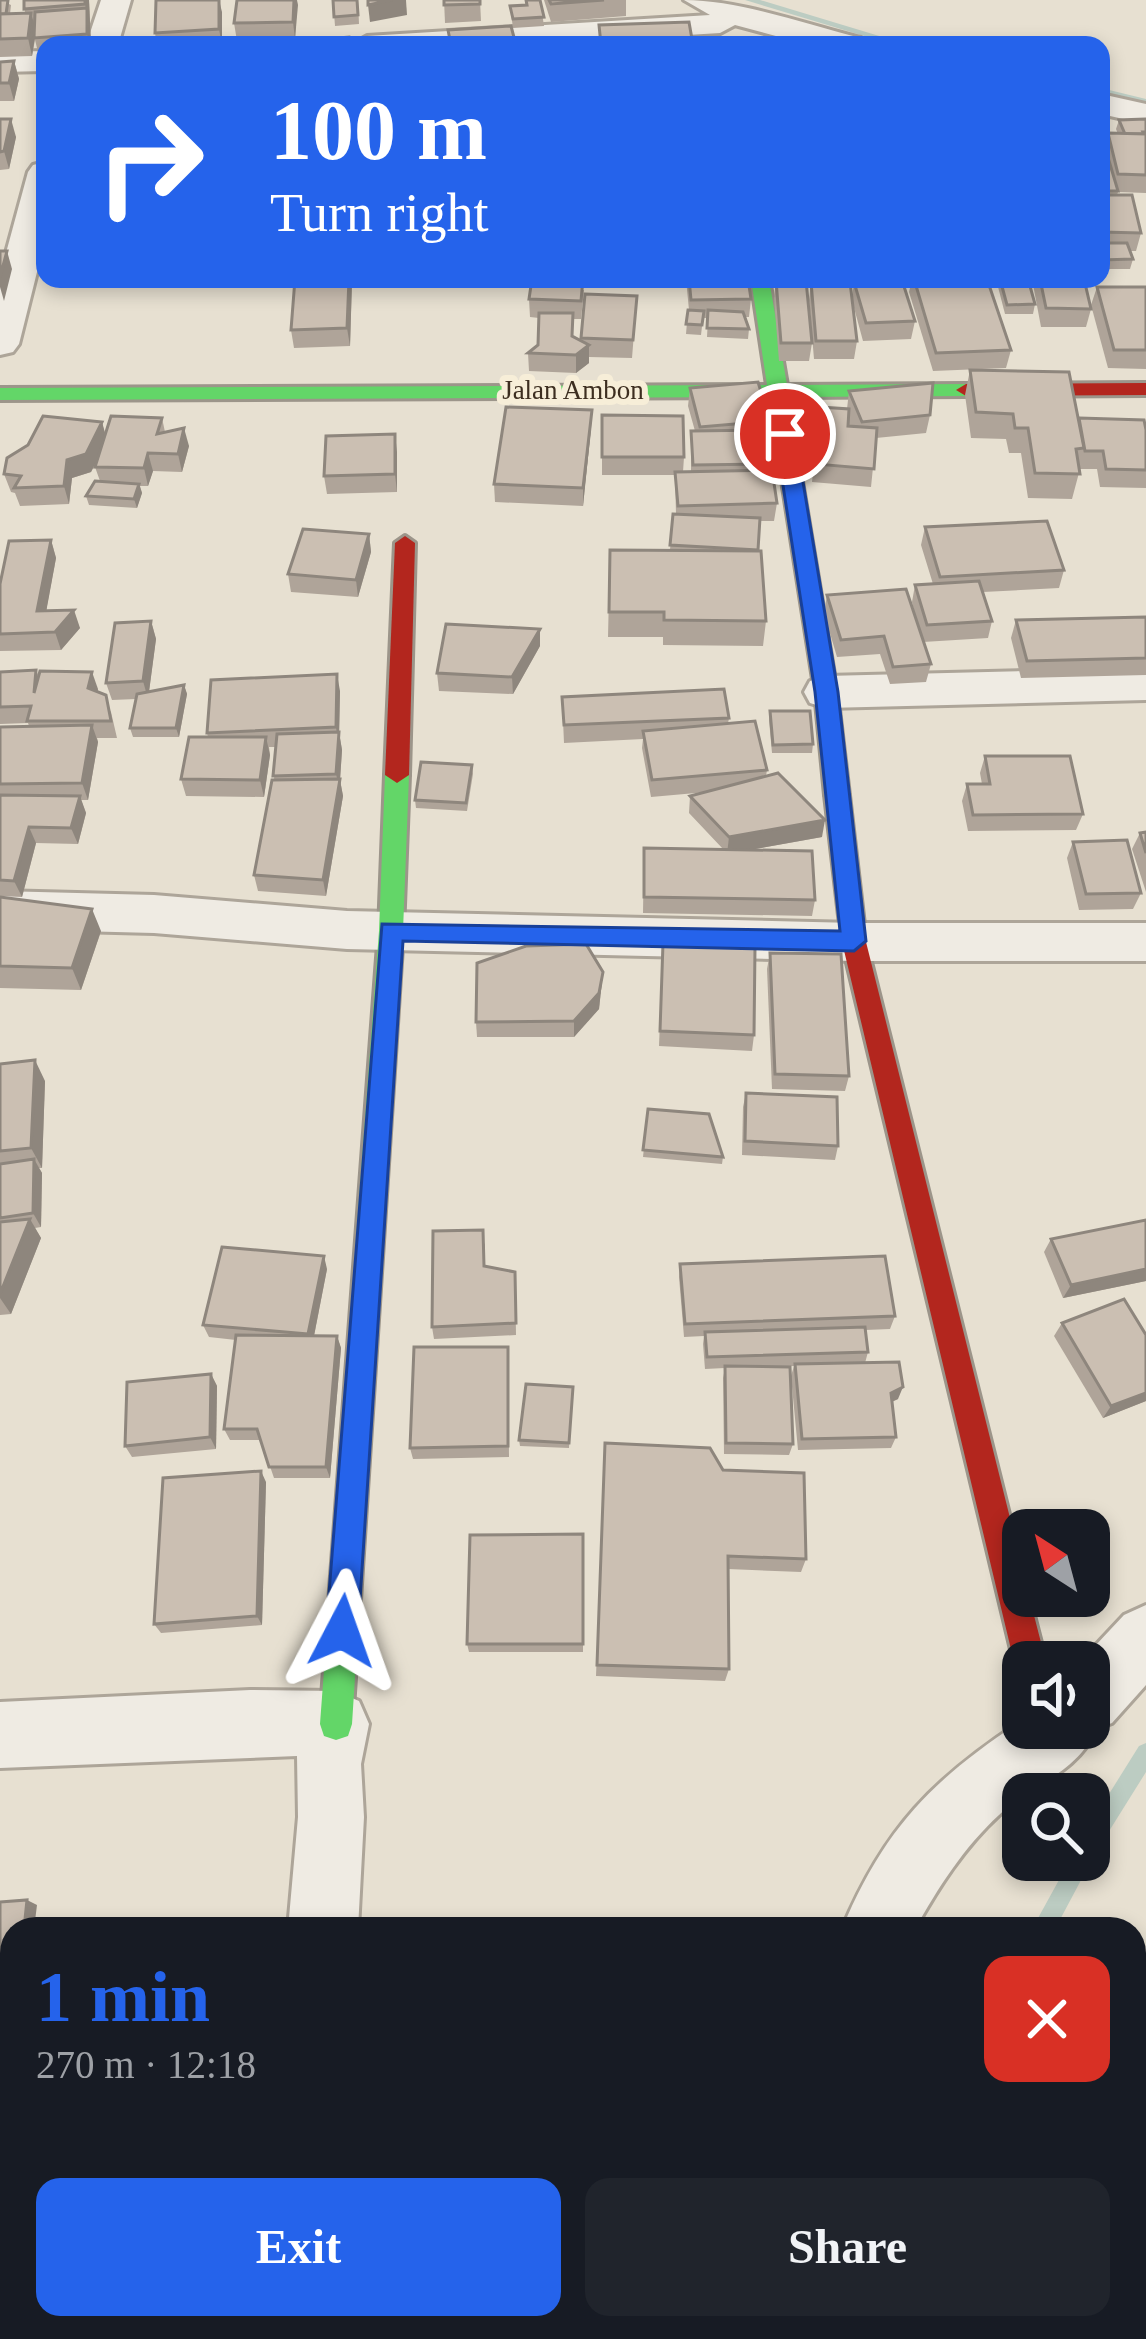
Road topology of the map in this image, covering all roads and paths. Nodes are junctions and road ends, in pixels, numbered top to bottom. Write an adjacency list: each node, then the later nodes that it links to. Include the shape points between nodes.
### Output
1 (116, 0): 3 (street)
2 (714, 20): 4 (street); 5 (street)
3 (105, 36)
4 (492, 36)
5 (801, 36)
6 (0, 62): 7 (street)
7 (36, 62)
8 (1110, 106): 9 (street)
9 (1146, 114)
10 (36, 206): 12 (street)
11 (761, 288): 14 (street)
12 (0, 344)
13 (1146, 389): 14 (street, Jalan Ambon)
14 (778, 391): 15 (street, Jalan Ambon); 18 (street)
15 (0, 394)
16 (405, 544): 20 (street)
17 (1146, 684): 18 (street)
18 (826, 692): 21 (street)
19 (0, 910): 20 (street)
20 (391, 931): 21 (street); 26 (street)
21 (854, 941): 22 (street); 24 (street)
22 (1146, 942)
23 (1146, 1637): 25 (street)
24 (1025, 1641)
25 (1110, 1675)
26 (336, 1724): 27 (street); 29 (street)
27 (0, 1735)
28 (1029, 1749): 30 (street, via 925,1846)
29 (324, 1917)
30 (884, 1917)

